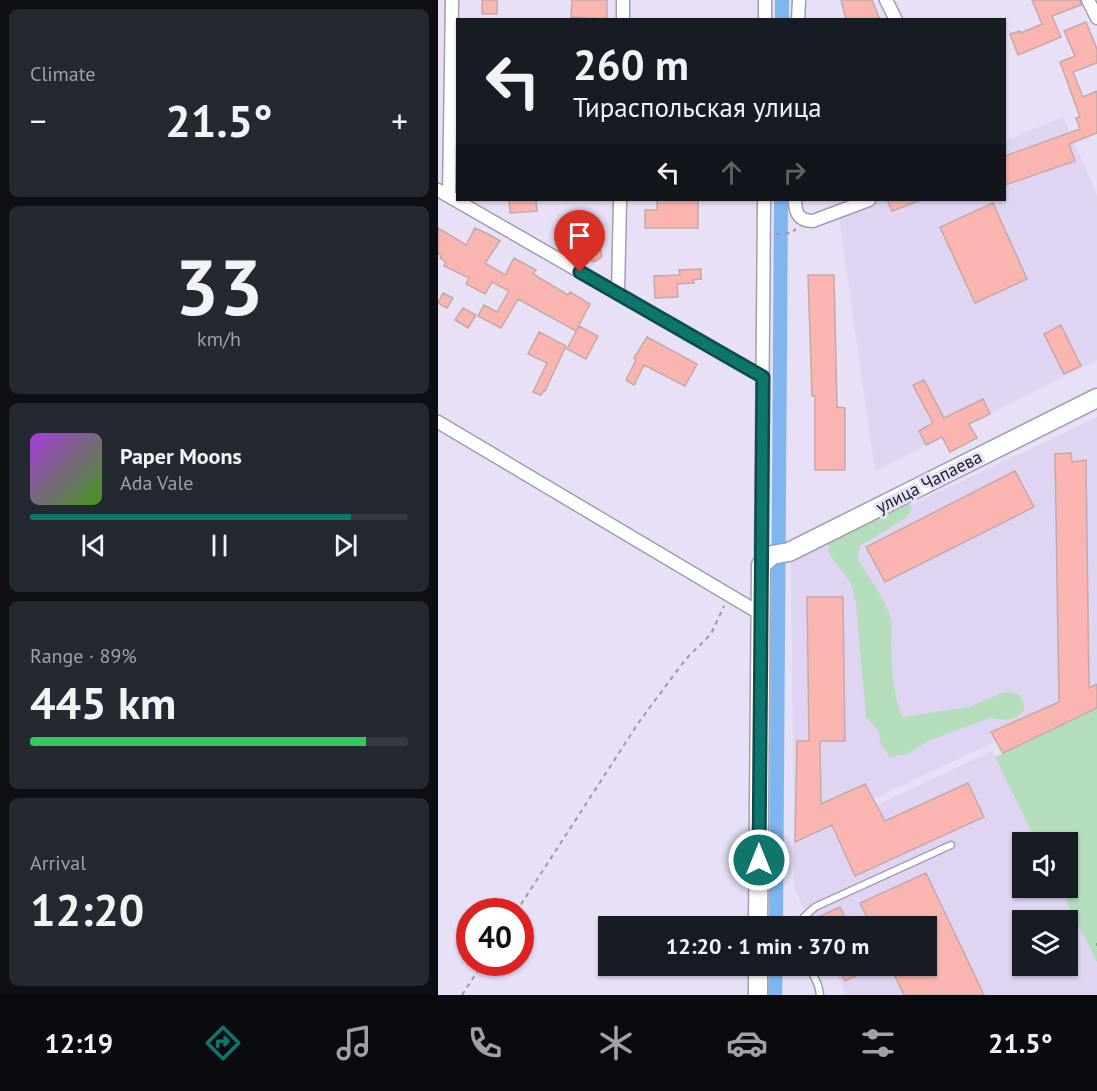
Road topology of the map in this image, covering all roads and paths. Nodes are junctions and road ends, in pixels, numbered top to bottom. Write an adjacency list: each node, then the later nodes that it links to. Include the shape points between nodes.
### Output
1 (452, 0): 12 (street)
2 (623, 0): 7 (street)
3 (765, 0): 8 (street)
4 (799, 0): 9 (street)
5 (886, 0): 10 (street)
6 (1088, 0): 11 (street)
7 (623, 18)
8 (765, 18)
9 (798, 18)
10 (895, 18)
11 (1097, 18)
12 (443, 193): 13 (street)
13 (456, 201)
14 (457, 201): 21 (street)
15 (620, 201): 21 (street)
16 (764, 201): 22 (street)
17 (795, 201): 18 (street, via 796,212 806,221)
18 (866, 201)
19 (791, 233): 20 (path)
20 (774, 234)
21 (618, 294): 22 (street)
22 (763, 377): 25 (street)
23 (1097, 398): 25 (street, улица Чапаева)
24 (438, 422): 26 (street)
25 (774, 558): 27 (street)
26 (730, 596): 27 (street); 29 (path, via 711,634 685,660 639,722)
27 (761, 614): 30 (street)
28 (951, 845): 31 (lane, via 815,907)
29 (525, 898)
30 (758, 916)
31 (805, 916)
32 (474, 976): 35 (path)
33 (758, 976): 36 (street)
34 (813, 976): 37 (lane)
35 (462, 995)
36 (758, 995)
37 (820, 995)

